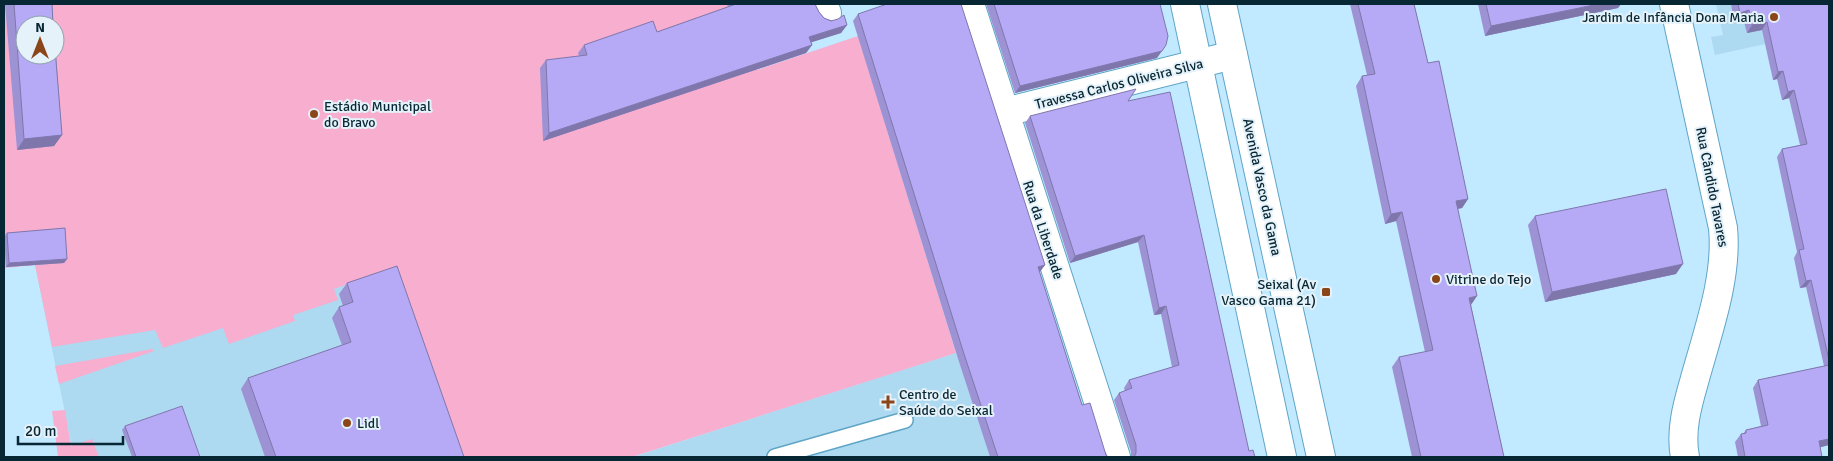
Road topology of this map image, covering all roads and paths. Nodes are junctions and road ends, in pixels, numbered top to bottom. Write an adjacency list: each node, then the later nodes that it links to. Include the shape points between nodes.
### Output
1 (970, 4): 7 (street, Rua da Liberdade)
2 (1185, 4): 6 (street)
3 (1222, 4): 5 (street, Avenida Vasco da Gama)
4 (1674, 4): 13 (street, Rua Cândido Tavares, via 1723,228 1725,252 1721,280 1689,398 1683,432)
5 (1233, 55): 6 (street, Travessa Carlos Oliveira Silva); 12 (street, Avenida Vasco da Gama)
6 (1198, 64): 7 (street, Travessa Carlos Oliveira Silva); 11 (street)
7 (1005, 112): 10 (street, Rua da Liberdade)
8 (905, 420): 9 (lane)
9 (775, 457)
10 (1116, 457)
11 (1282, 457)
12 (1321, 457)
13 (1685, 457)

